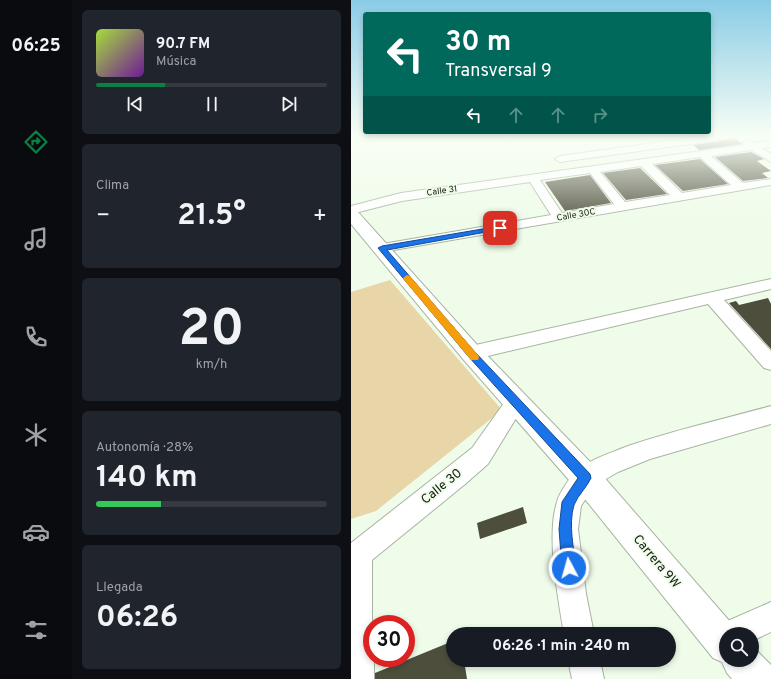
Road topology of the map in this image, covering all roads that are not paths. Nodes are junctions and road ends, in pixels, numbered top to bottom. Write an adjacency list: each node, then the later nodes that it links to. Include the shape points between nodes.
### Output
1 (609, 167): 4 (street, Calle 31)
2 (648, 167): 8 (street)
3 (717, 167): 7 (street)
4 (592, 169): 5 (street, Calle 31); 9 (street)
5 (533, 178): 10 (street, Calle 31, via 401,197); 12 (street)
6 (771, 182): 7 (street, Calle 30C)
7 (740, 187): 8 (street, Calle 30C)
8 (679, 197): 9 (street, Calle 30C)
9 (622, 207): 12 (street, Calle 30C)
10 (351, 210)
11 (351, 214): 13 (main road, Carrera 9W)
12 (559, 218): 13 (street, Calle 30C)
13 (382, 248): 16 (main road, Carrera 9W)
14 (771, 284): 15 (street)
15 (711, 298): 16 (street); 17 (street)
16 (471, 353): 18 (main road, Carrera 9W)
17 (771, 363)
18 (516, 402): 20 (main road, Carrera 9W); 21 (street, Calle 30, via 480,456)
19 (771, 415): 20 (street, via 650,449 610,464)
20 (585, 478): 23 (street, via 569,502 565,529); 25 (main road, Carrera 9W)
21 (355, 555): 28 (street)
22 (771, 617): 24 (street)
23 (578, 627)
24 (755, 627)
25 (719, 630)
26 (585, 667): 29 (street)
27 (749, 667): 30 (main road, Carrera 9W)
28 (358, 679)
29 (588, 679)
30 (758, 679)

